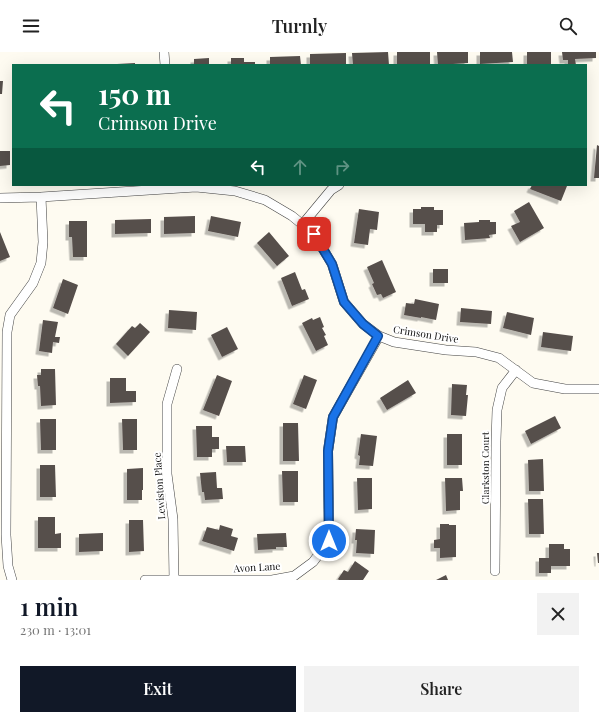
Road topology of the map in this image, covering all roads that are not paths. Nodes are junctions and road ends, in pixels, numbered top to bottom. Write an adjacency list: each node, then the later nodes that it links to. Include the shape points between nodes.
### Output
1 (164, 52): 2 (street)
2 (165, 64)
3 (338, 186): 7 (street)
4 (172, 187): 5 (street, Crimson Drive); 7 (street, Crimson Drive, via 235,191 265,200)
5 (41, 197): 6 (street, Crimson Drive); 13 (street, via 41,263 33,283 10,315 7,332 6,535 8,566)
6 (0, 198)
7 (302, 225): 8 (street, Crimson Drive, via 314,234 332,264 344,302 363,324)
8 (378, 336): 10 (street, Crimson Drive, via 394,342 476,352 499,358); 15 (street, Avon Lane, via 333,417 328,451 329,541 313,562 294,576 272,580)
9 (177, 369): 15 (street, Lewiston Place, via 168,404 167,474 173,519)
10 (516, 370): 11 (street, Crimson Drive, via 532,383 565,389); 12 (street, Clarkston Court, via 502,388 497,410)
11 (599, 390)
12 (495, 571)
13 (12, 580)
14 (146, 580): 15 (street, Avon Lane)
15 (174, 580)

